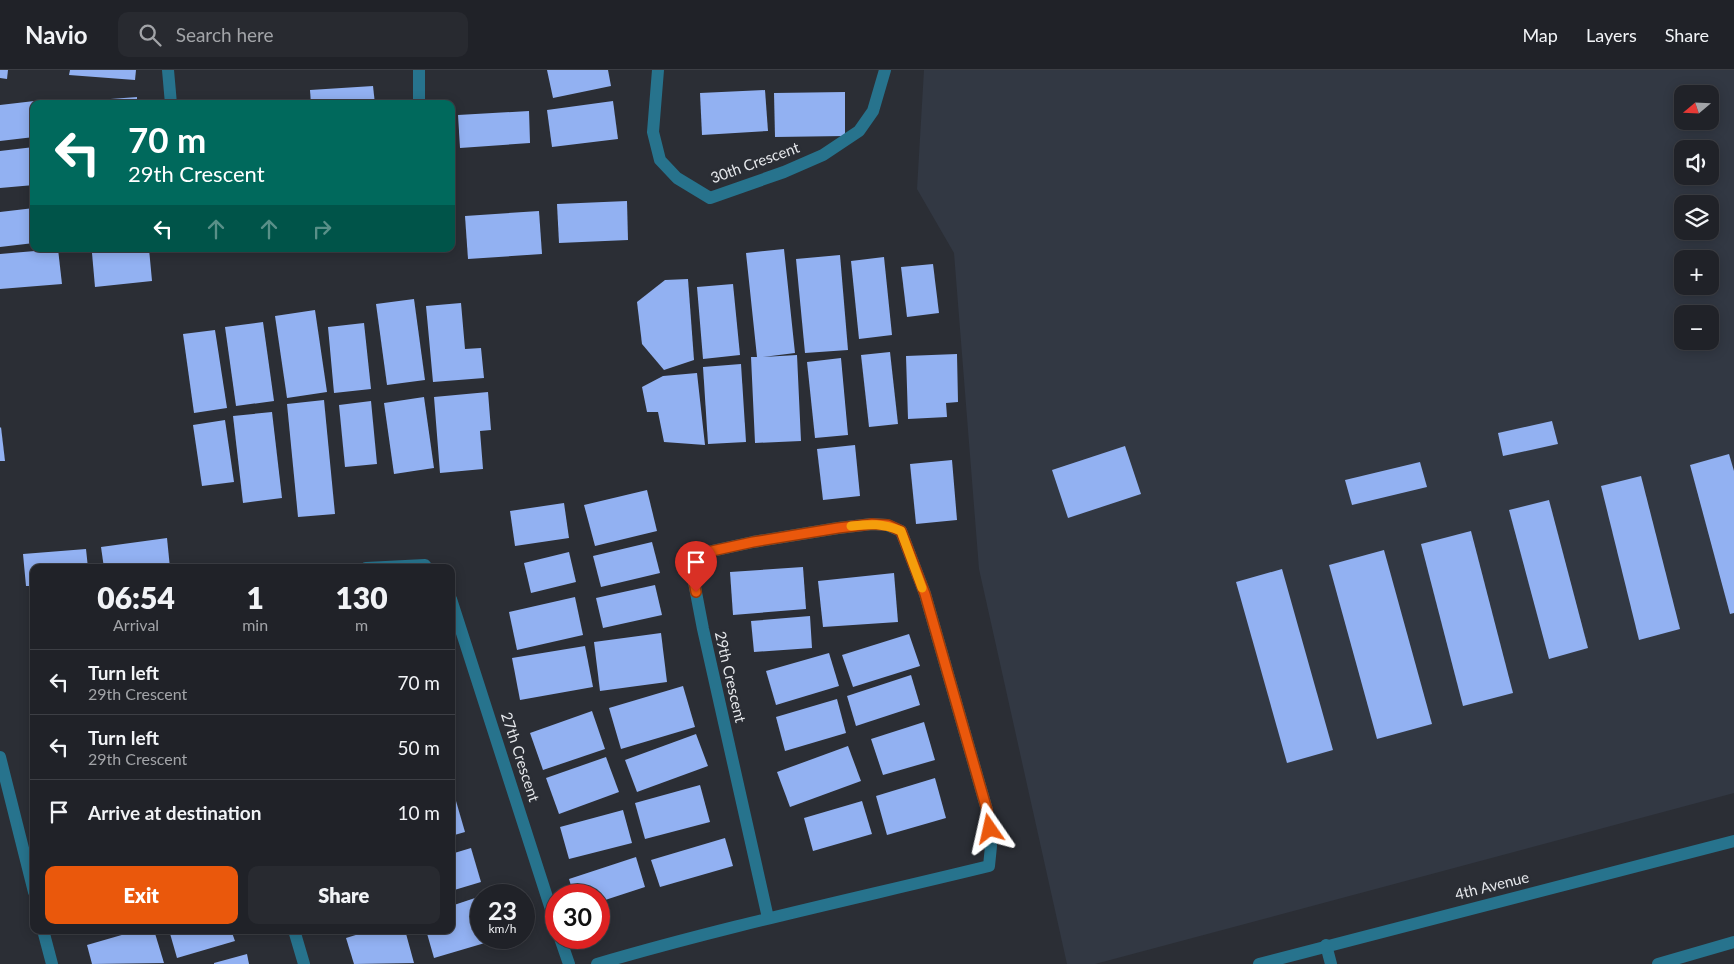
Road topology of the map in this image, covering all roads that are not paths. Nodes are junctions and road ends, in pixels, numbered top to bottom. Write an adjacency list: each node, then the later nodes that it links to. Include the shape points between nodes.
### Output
1 (168, 70): 5 (street)
2 (419, 70): 6 (street)
3 (658, 70): 4 (street, 30th Crescent, via 653,132 660,160 677,178 710,198 823,155 859,131 873,111)
4 (885, 70)
5 (171, 100)
6 (419, 100)
7 (455, 611): 11 (street, 27th Crescent)
8 (0, 758): 10 (street)
9 (1734, 841): 16 (street, 4th Avenue)
10 (30, 876)
11 (545, 892)
12 (768, 918): 12 (street, 29th Crescent, via 989,866 991,846 987,810 925,594 901,531 888,525 838,528 689,556); 21 (street)
13 (44, 934): 18 (street)
14 (295, 934): 19 (street)
15 (1734, 942): 24 (street)
16 (1326, 946): 22 (street, 4th Avenue); 23 (street)
17 (563, 949): 20 (street)
18 (52, 964)
19 (304, 964)
20 (568, 964)
21 (597, 964)
22 (1259, 964)
23 (1331, 964)
24 (1658, 964)

